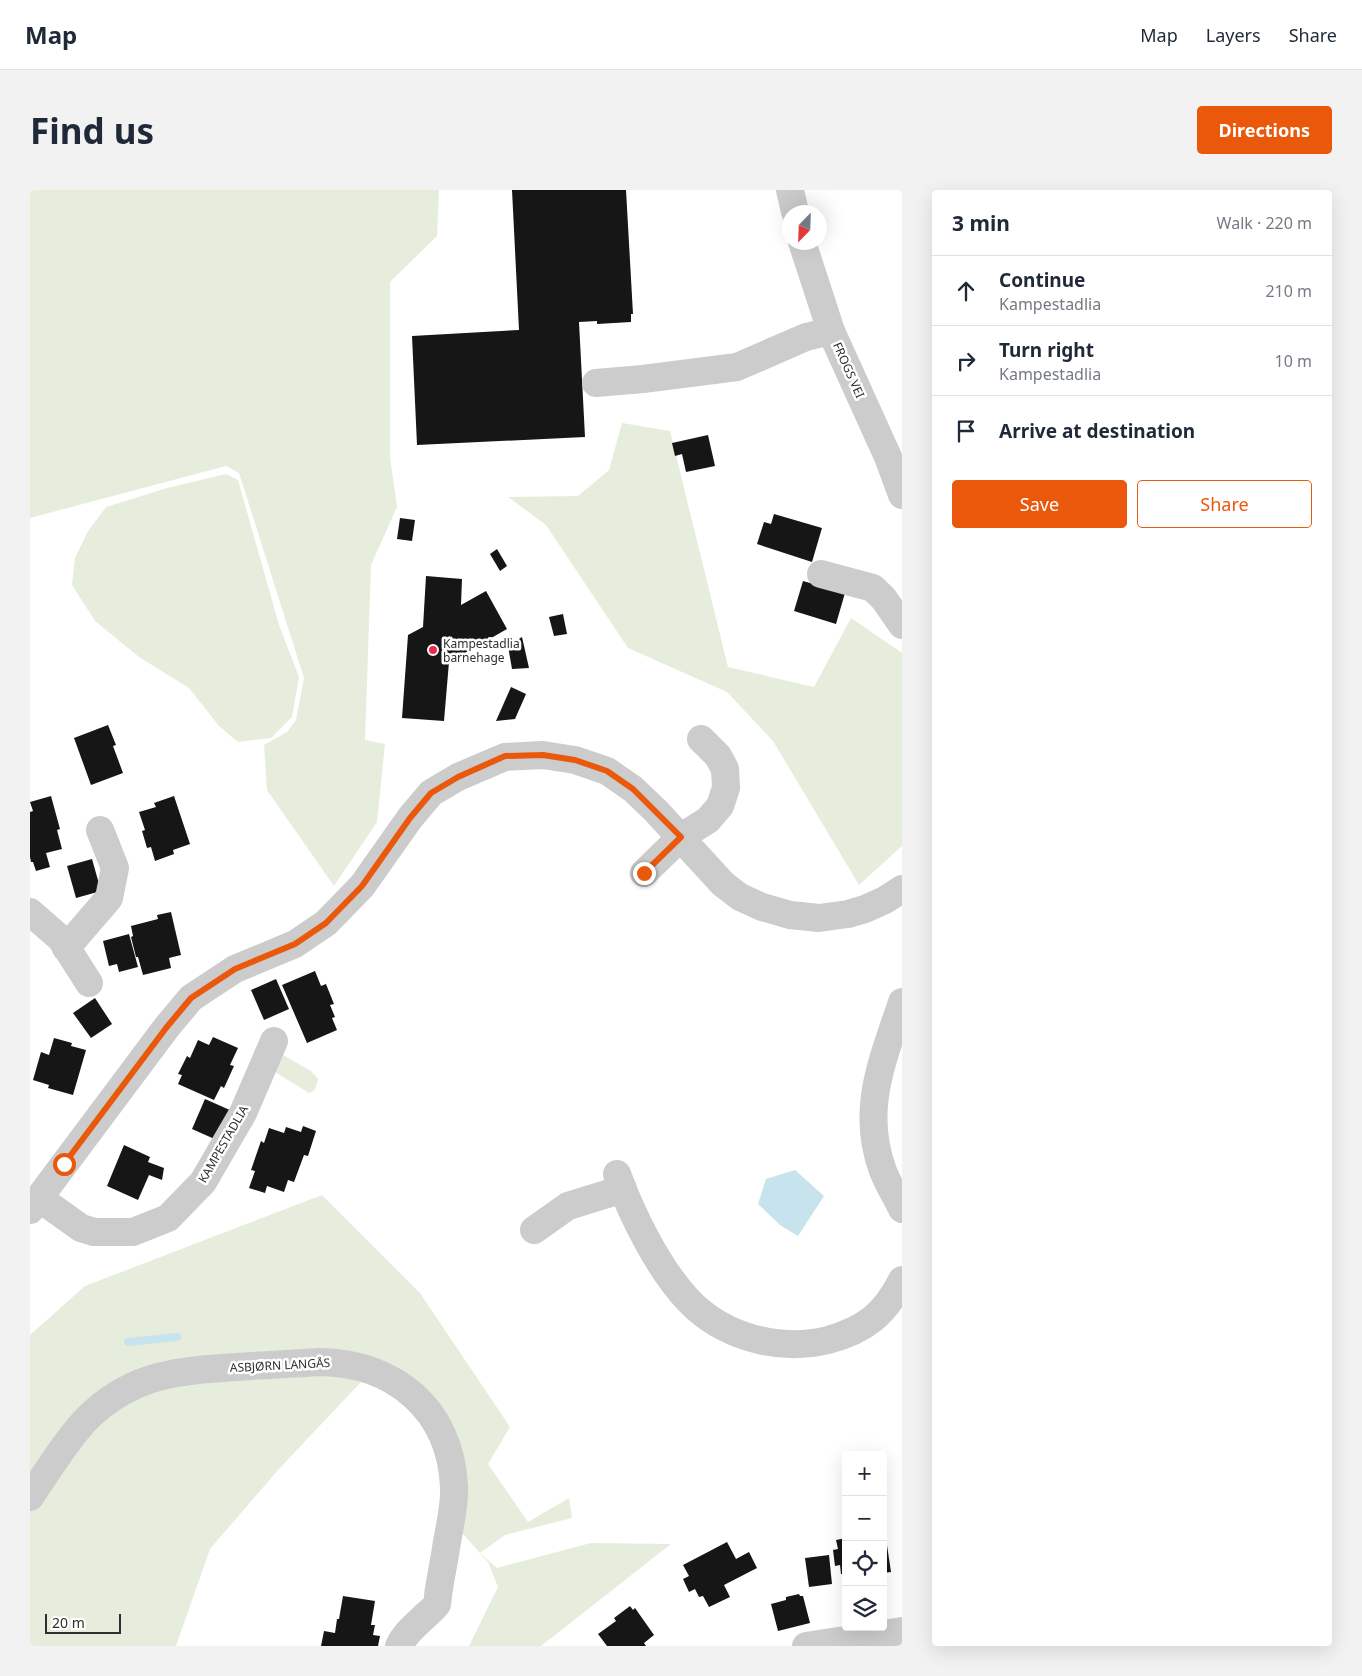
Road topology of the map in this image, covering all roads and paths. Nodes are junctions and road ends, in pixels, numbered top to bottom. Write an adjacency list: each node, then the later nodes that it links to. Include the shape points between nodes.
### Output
1 (790, 190): 2 (street)
2 (793, 205)
3 (805, 250): 4 (street, FROGS VEI)
4 (831, 331): 5 (street, via 806,337 737,367); 6 (street, FROGS VEI)
5 (596, 383)
6 (902, 495)
7 (821, 574): 8 (street, via 873,588)
8 (902, 625)
9 (701, 739): 11 (street, via 718,756 725,769 726,788 720,806 708,820)
10 (100, 830): 15 (street, via 115,868 109,898)
11 (681, 837): 12 (street); 13 (street, KAMPESTADLIA, via 723,884 740,897 790,916 819,918 848,914 866,909); 19 (street, KAMPESTADLIA, via 633,789 607,771 575,760 543,755 505,756 458,777 431,793 362,886 326,923 295,944 235,969 191,998)
12 (644, 873)
13 (902, 889)
14 (30, 912): 15 (street, via 61,939)
15 (66, 948): 16 (street)
16 (89, 984)
17 (902, 1002): 20 (street, via 880,1069 874,1094 873,1120 876,1146 884,1171)
18 (274, 1041): 19 (street, KAMPESTADLIA, via 243,1113 203,1182 168,1218 133,1232 94,1232)
19 (34, 1204)
20 (902, 1209)
21 (534, 1230): 22 (street, via 568,1206 620,1182 645,1235 688,1301 709,1319 734,1332 760,1341 788,1345 816,1343 862,1327 880,1314 894,1297)
22 (902, 1280)
23 (30, 1497): 25 (street, ASBJØRN LANGÅS, via 93,1413 114,1396 163,1374 320,1362 340,1362 379,1373 410,1392 436,1423 446,1444 454,1489 436,1605)
24 (902, 1632): 26 (street)
25 (399, 1646)
26 (806, 1646)

